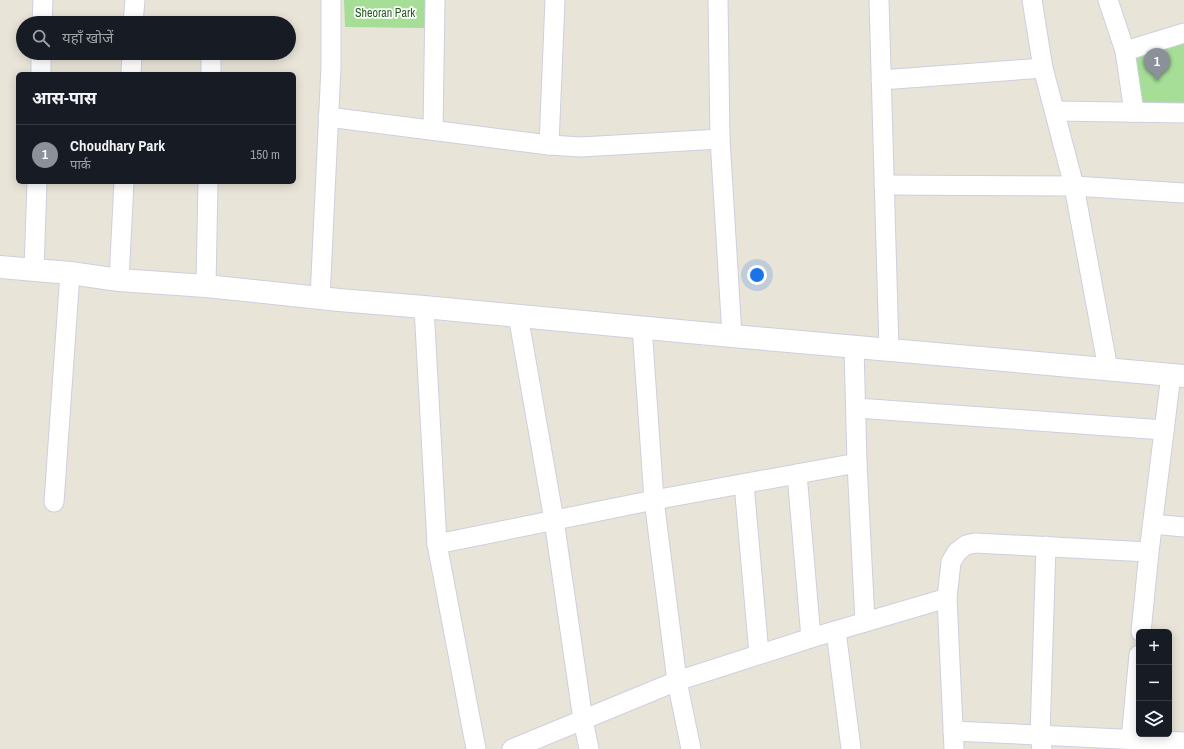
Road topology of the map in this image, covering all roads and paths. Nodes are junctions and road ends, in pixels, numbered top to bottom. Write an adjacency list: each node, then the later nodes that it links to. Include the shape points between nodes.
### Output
1 (43, 0): 10 (street)
2 (135, 0): 11 (street)
3 (331, 0): 25 (street)
4 (435, 0): 26 (street)
5 (555, 0): 28 (street)
6 (718, 0): 27 (street)
7 (879, 0): 21 (street)
8 (1032, 0): 17 (street)
9 (1108, 0): 13 (street)
10 (42, 16)
11 (134, 16)
12 (1184, 33): 13 (street)
13 (1124, 51): 23 (street)
14 (41, 60): 18 (street)
15 (131, 60): 19 (street)
16 (211, 60): 20 (street)
17 (1043, 68): 21 (street); 22 (street)
18 (41, 72)
19 (130, 72)
20 (211, 72)
21 (882, 80): 32 (street)
22 (1054, 111): 23 (street); 33 (street)
23 (1134, 112): 24 (street)
24 (1184, 113)
25 (328, 116): 26 (street); 40 (street)
26 (433, 130): 28 (street)
27 (720, 139): 28 (street, via 581,147); 44 (street)
28 (549, 145)
29 (37, 184): 36 (street)
30 (124, 184): 38 (street)
31 (208, 184): 39 (street)
32 (884, 185): 33 (street); 46 (street)
33 (1074, 186): 34 (street); 47 (street)
34 (1184, 193)
35 (0, 267): 36 (main road)
36 (34, 270): 37 (main road)
37 (70, 273): 38 (main road); 55 (street)
38 (119, 280): 39 (main road)
39 (206, 286): 40 (main road)
40 (320, 298): 41 (main road)
41 (424, 307): 42 (main road); 59 (street)
42 (518, 315): 43 (main road); 56 (street)
43 (642, 327): 44 (main road); 54 (street)
44 (732, 336): 45 (main road)
45 (854, 346): 46 (main road); 49 (street)
46 (889, 349): 47 (main road)
47 (1108, 369): 48 (main road)
48 (1178, 375): 50 (street)
49 (856, 408): 50 (street); 51 (street)
50 (1164, 430): 57 (street)
51 (857, 463): 52 (street); 63 (street)
52 (796, 474): 53 (street); 66 (street)
53 (744, 484): 54 (street); 67 (street)
54 (654, 500): 56 (street); 69 (street)
55 (54, 502)
56 (554, 520): 59 (street); 70 (street)
57 (1153, 524): 58 (street); 61 (street)
58 (1184, 527)
59 (437, 544): 76 (street)
60 (1046, 546): 61 (street); 62 (street, via 975,542 966,545 957,552 952,562); 73 (street)
61 (1149, 552): 64 (street)
62 (948, 598): 63 (street); 72 (street)
63 (865, 622): 65 (street)
64 (1141, 629)
65 (836, 631): 66 (street); 80 (street)
66 (811, 638): 67 (street)
67 (759, 654): 69 (street)
68 (1138, 665): 71 (street)
69 (677, 681): 70 (street); 79 (street)
70 (583, 720): 77 (street); 78 (street)
71 (1131, 739): 74 (street); 75 (street)
72 (953, 740): 73 (street)
73 (1041, 742): 74 (street)
74 (1089, 743)
75 (1181, 744)
76 (476, 749)
77 (512, 749)
78 (589, 749)
79 (691, 749)
80 (851, 749)

